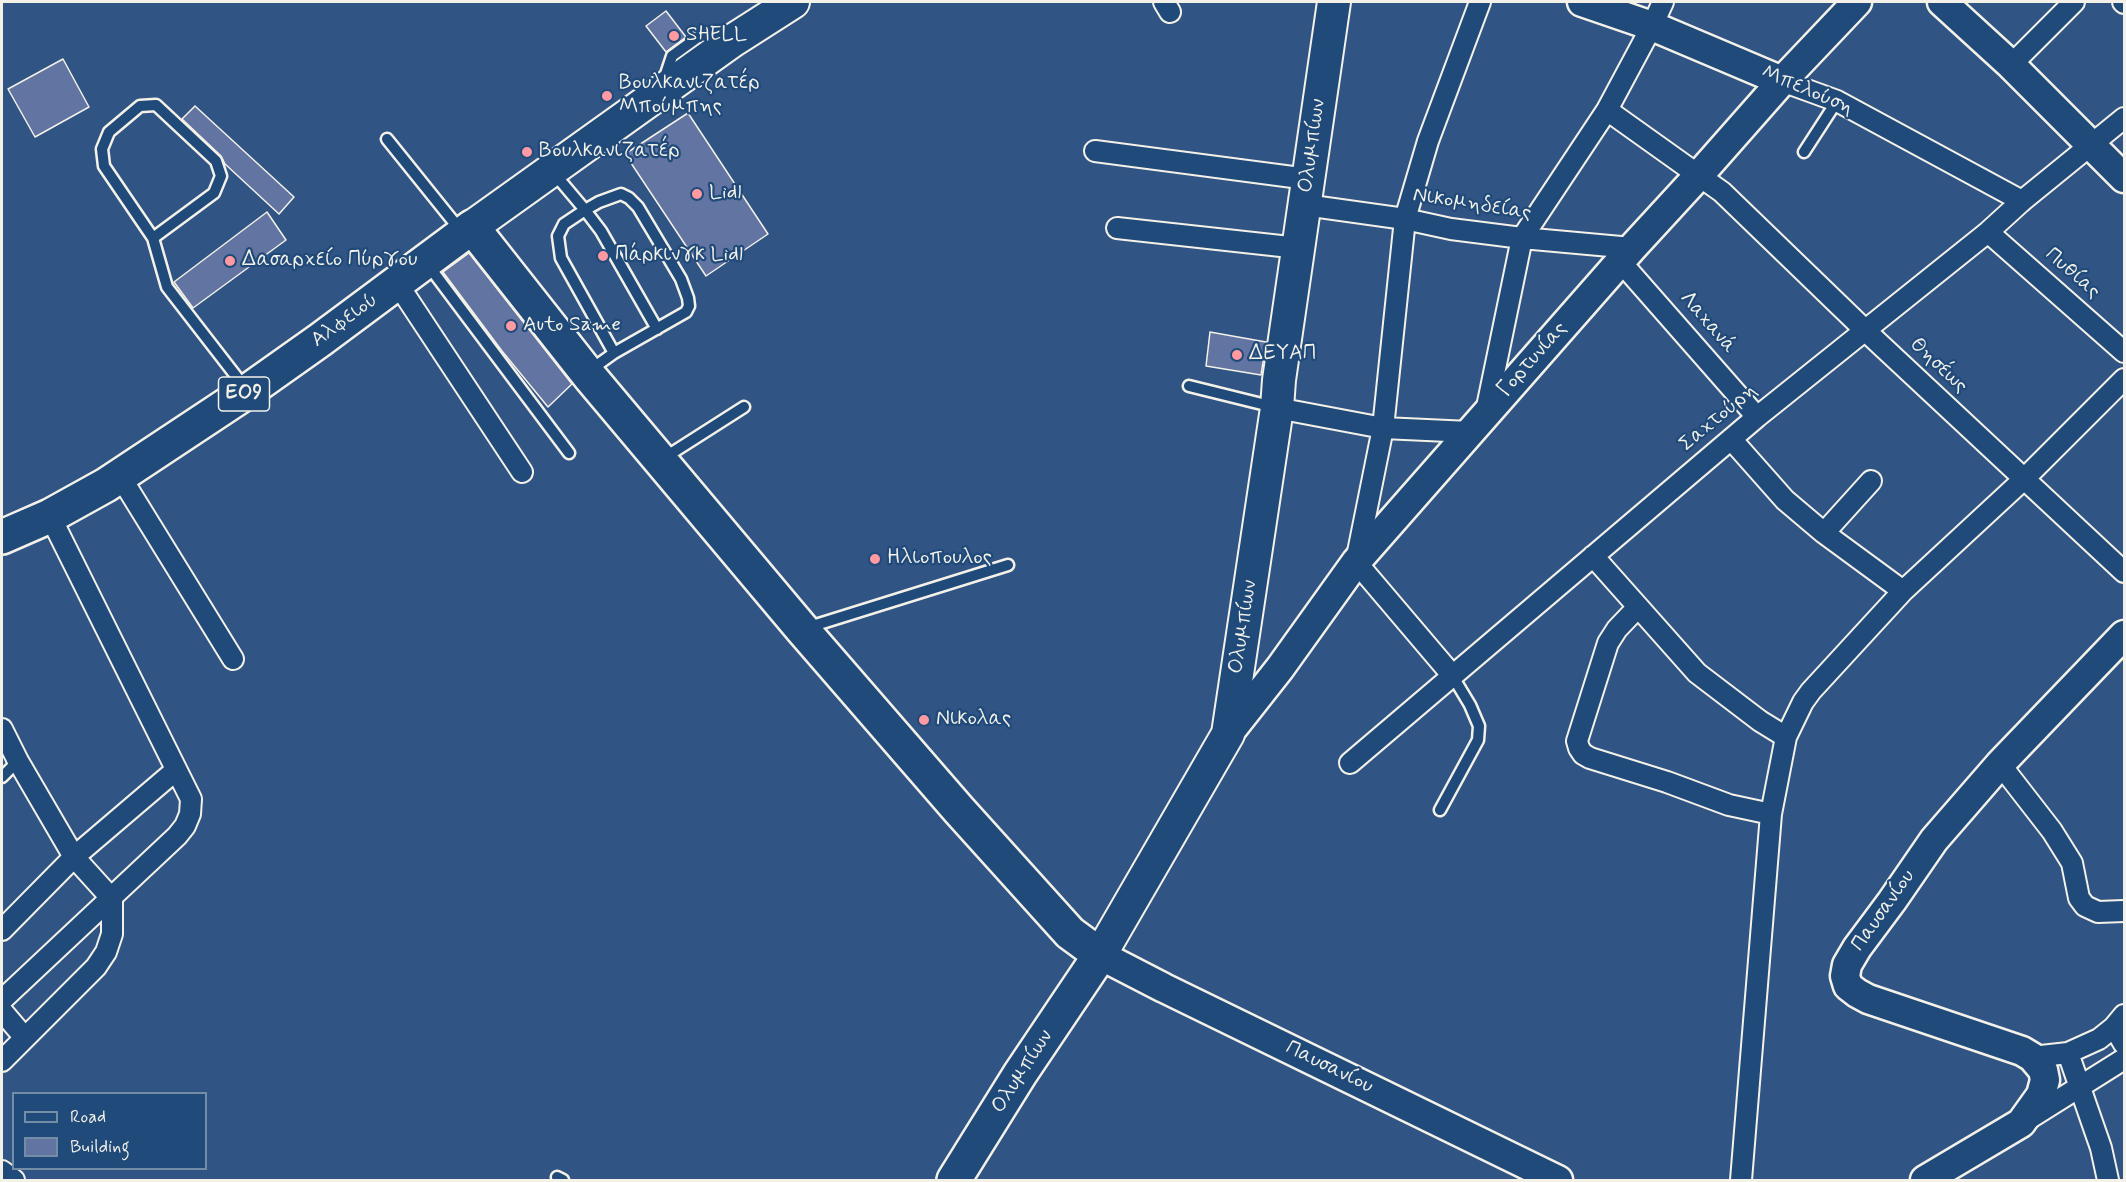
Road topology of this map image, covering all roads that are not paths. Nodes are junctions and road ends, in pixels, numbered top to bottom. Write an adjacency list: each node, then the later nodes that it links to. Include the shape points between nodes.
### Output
1 (793, 2): 18 (main road, Αλφειού / ΕΟ9)
2 (1334, 2): 21 (main road, Ολυμπίων)
3 (1480, 2): 24 (street, via 1428,141)
4 (1582, 2): 8 (street, Μπελούση)
5 (1857, 2): 10 (street, Γορτυνίας)
6 (1942, 2): 9 (street)
7 (2074, 2): 9 (street)
8 (1658, 14): 10 (street, Μπελούση); 12 (street)
9 (2011, 65): 15 (street)
10 (1782, 81): 11 (street, Μπελούση); 20 (street, Γορτυνίας)
11 (1837, 101): 17 (lane); 22 (street, Μπελούση)
12 (1607, 110): 20 (street, Θησέως); 29 (street)
13 (2124, 118): 15 (street, Σαχτούρη)
14 (387, 139): 26 (lane)
15 (2092, 146): 19 (street); 22 (street, Σαχτούρη)
16 (1095, 151): 21 (street, Νικομηδείας)
17 (1804, 152)
18 (551, 170): 23 (lane); 26 (main road, Αλφειού / ΕΟ9)
19 (2124, 178)
20 (1711, 183): 31 (street, Γορτυνίας); 35 (street, Θησέως)
21 (1306, 192): 24 (street, Νικομηδείας); 30 (main road, Ολυμπίων)
22 (2022, 201): 27 (street, Σαχτούρη)
23 (585, 210): 34 (lane); 34 (lane, via 617,194 638,207 681,279 688,298 686,312); 37 (lane, via 564,224 558,236 561,258)
24 (1405, 219): 29 (street, Νικομηδείας); 46 (street)
25 (1117, 228): 30 (street)
26 (468, 230): 32 (highway, Αλφειού / ΕΟ9); 38 (highway)
27 (1988, 232): 35 (street, Σαχτούρη); 36 (street, Πυθίας)
28 (153, 238): 28 (lane, via 214,193 221,176 216,161 156,105 140,106 109,132 102,150 104,166); 41 (lane, via 167,287)
29 (1522, 238): 31 (street, Νικομηδείας); 45 (street)
30 (1299, 248): 43 (main road, Ολυμπίων)
31 (1626, 255): 44 (street, Λαχανά); 45 (street, Γορτυνίας)
32 (426, 262): 33 (highway, Αλφειού / ΕΟ9); 48 (lane)
33 (397, 283): 41 (highway, Αλφειού / ΕΟ9); 50 (street)
34 (657, 329): 37 (lane)
35 (1866, 330): 44 (street, Σαχτούρη); 52 (street, Θησέως)
36 (2124, 352)
37 (614, 353): 38 (lane)
38 (587, 373): 49 (highway)
39 (2124, 379): 52 (street)
40 (1190, 386): 43 (lane)
41 (248, 391): 51 (highway, Αλφειού / ΕΟ9)
42 (744, 407): 49 (lane)
43 (1277, 408): 46 (street); 68 (main road, Ολυμπίων)
44 (1757, 417): 47 (street, Σαχτούρη)
45 (1478, 422): 46 (street); 58 (street, Γορτυνίας)
46 (1383, 428): 58 (street)
47 (1731, 439): 55 (street, via 1785,500); 57 (street, Σαχτούρη)
48 (569, 453)
49 (661, 460): 63 (highway)
50 (522, 472)
51 (120, 476): 54 (highway, Αλφειού / ΕΟ9); 65 (street)
52 (2024, 479): 60 (street, Θησέως); 61 (street)
53 (1871, 481): 55 (street)
54 (50, 516): 56 (highway, Αλφειού / ΕΟ9); 73 (street)
55 (1824, 533): 61 (street)
56 (2, 537)
57 (1593, 556): 62 (street); 66 (street, Σαχτούρη)
58 (1356, 562): 66 (street); 68 (street, Γορτυνίας)
59 (1008, 565): 63 (lane)
60 (2124, 572)
61 (1903, 591): 69 (street, via 1811,691)
62 (1638, 607): 69 (street, via 1697,674); 76 (street, via 1608,643 1577,741 1579,748 1590,758 1729,806)
63 (802, 629): 81 (highway, via 1070,933)
64 (2124, 635): 72 (street, Παυσανίου)
65 (233, 659)
66 (1452, 675): 71 (street, Σαχτούρη); 75 (lane, via 1479,726 1478,740)
67 (2, 729): 70 (street)
68 (1228, 734): 81 (main road, Ολυμπίων)
69 (1786, 737): 76 (street)
70 (18, 761): 74 (lane); 77 (street)
71 (1350, 764)
72 (2000, 764): 79 (street, via 2072,862 2079,898 2085,906 2098,912); 88 (street, Παυσανίου, via 1934,840 1857,948 1845,976 1848,986 1868,999 2008,1045)
73 (176, 770): 77 (street); 78 (street, via 191,799 185,826)
74 (2, 777)
75 (1440, 810)
76 (1771, 814): 97 (street)
77 (74, 857): 78 (street); 80 (street)
78 (112, 899): 82 (street); 85 (street, via 112,934 106,952 96,967)
79 (2124, 911)
80 (2, 930)
81 (1100, 955): 95 (highway, Ολυμπίων); 96 (street, Παυσανίου)
82 (2, 1000)
83 (2, 1011): 85 (street)
84 (2119, 1021): 86 (street); 87 (street, via 2099,1039)
85 (25, 1038): 90 (street)
86 (2124, 1044)
87 (2068, 1053): 88 (street); 91 (street)
88 (2032, 1057): 92 (street, via 2043,1070 2045,1080 2041,1095)
89 (2124, 1059): 91 (street)
90 (2, 1061)
91 (2081, 1086): 92 (street); 99 (street, via 2102,1148)
92 (2021, 1123): 98 (street)
93 (2, 1171): 94 (street)
94 (14, 1180)
95 (954, 1180)
96 (1558, 1180)
97 (1741, 1180)
98 (1925, 1180)
99 (2108, 1180)

